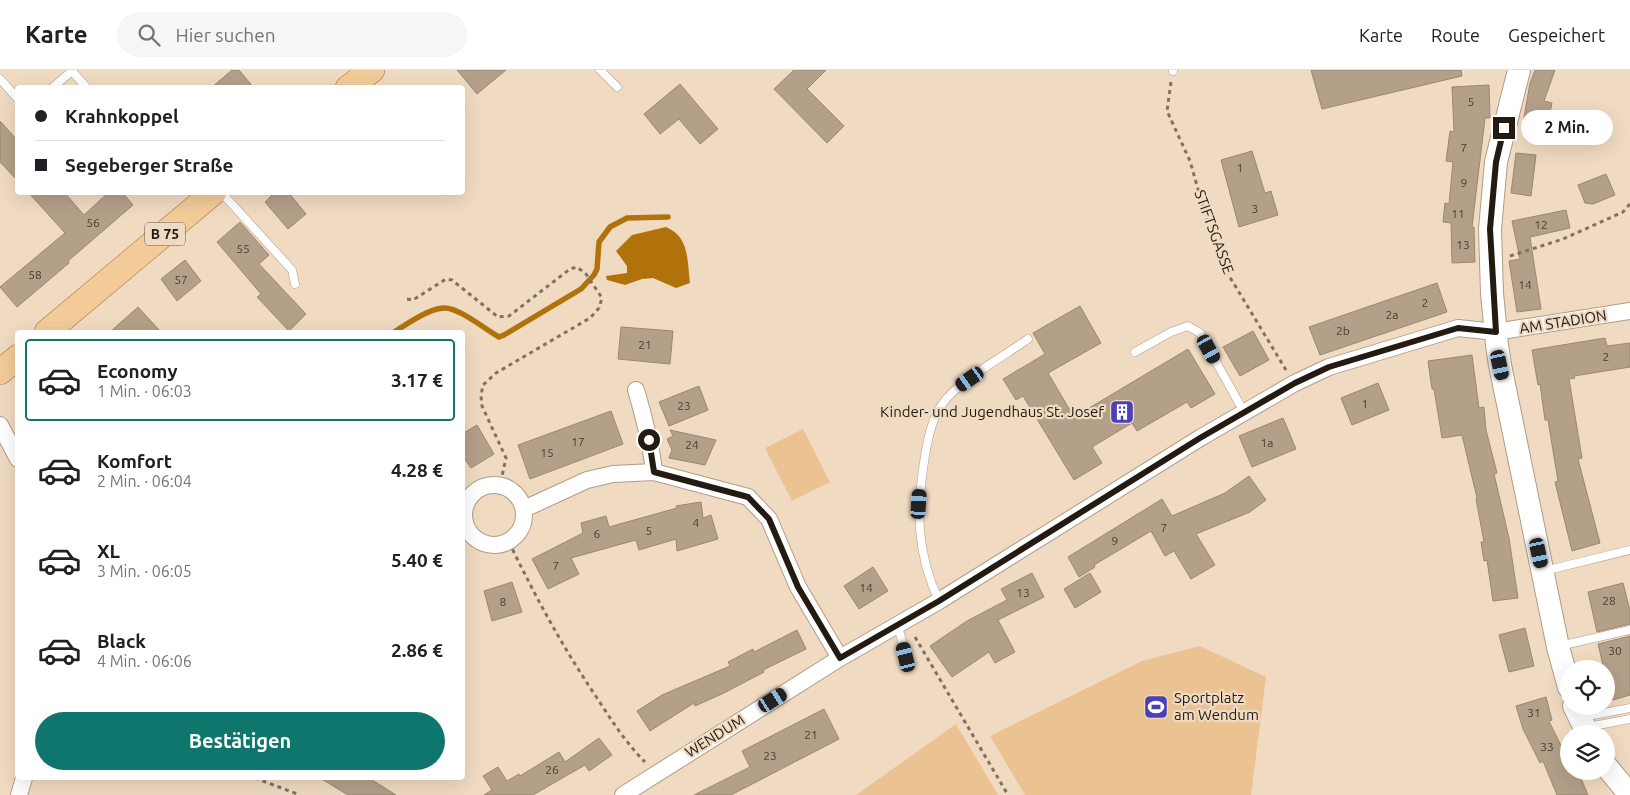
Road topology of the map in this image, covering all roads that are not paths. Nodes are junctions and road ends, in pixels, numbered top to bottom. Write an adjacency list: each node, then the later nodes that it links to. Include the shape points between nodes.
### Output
1 (372, 70): 7 (main road)
2 (600, 70): 8 (lane)
3 (1520, 70): 14 (main road, via 1496,162 1490,229)
4 (0, 79): 9 (lane)
5 (56, 85): 6 (lane, via 72,71)
6 (84, 85)
7 (352, 85)
8 (617, 87)
9 (15, 96)
10 (209, 195): 11 (lane, via 292,270); 13 (main road, B 75)
11 (295, 284)
12 (1630, 311): 14 (street, AM STADION)
13 (49, 330)
14 (1496, 332): 20 (street, WENDUM, via 1458,328 1329,367); 28 (main road)
15 (1028, 339): 29 (lane, via 955,389 936,414 927,442 918,517 929,580)
16 (1135, 352): 20 (lane, via 1170,332 1188,326 1200,333)
17 (15, 360): 18 (main road)
18 (0, 372)
19 (636, 390): 23 (street)
20 (1244, 412): 29 (street, WENDUM)
21 (0, 425): 22 (street)
22 (15, 453)
23 (654, 472): 25 (street, via 613,474 587,480); 34 (street, via 748,497 769,519 798,587)
24 (465, 507): 25 (street, via 478,489 491,485 506,488 519,498)
25 (524, 509): 26 (street, via 520,531 509,542 500,545 477,541)
26 (465, 524)
27 (1630, 550): 28 (lane)
28 (1542, 572): 32 (main road)
29 (939, 601): 30 (street, WENDUM)
30 (902, 623): 33 (lane); 34 (street, WENDUM)
31 (1630, 630): 32 (lane)
32 (1558, 646): 35 (main road)
33 (906, 657)
34 (840, 658): 42 (street, WENDUM)
35 (1562, 660)
36 (1630, 708): 38 (lane)
37 (1630, 719): 38 (lane)
38 (1581, 721)
39 (1615, 777): 43 (main road)
40 (23, 780): 41 (street)
41 (18, 795)
42 (623, 795)
43 (1630, 795)

